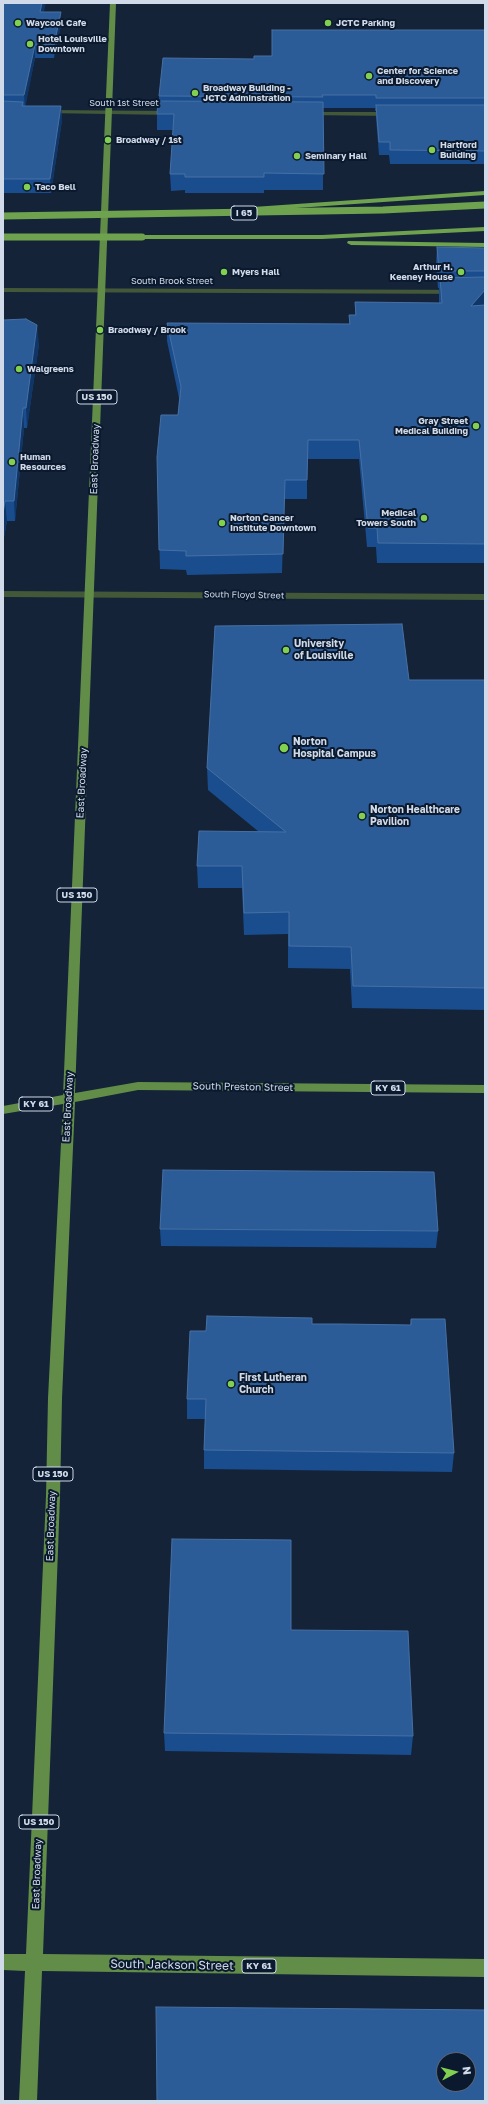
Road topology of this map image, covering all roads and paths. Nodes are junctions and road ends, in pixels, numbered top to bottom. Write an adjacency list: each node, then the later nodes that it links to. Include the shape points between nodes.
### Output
1 (113, 3): 3 (main road, US 150)
2 (37, 112): 3 (street, South 1st Street)
3 (109, 112): 4 (street, South 1st Street); 16 (main road, East Broadway / US 150)
4 (180, 113)
5 (299, 114): 6 (street)
6 (402, 114)
7 (485, 194): 9 (highway, bridge)
8 (485, 205): 9 (highway, I 65, bridge)
9 (184, 214): 10 (highway, I 65, bridge)
10 (3, 216)
11 (485, 229): 13 (highway, via 322,237)
12 (3, 237): 13 (highway, bridge)
13 (142, 237): 14 (highway)
14 (485, 245)
15 (3, 290): 16 (street, South Brook Street)
16 (102, 290): 17 (street, South Brook Street); 19 (main road, East Broadway / US 150)
17 (485, 292)
18 (3, 594): 19 (street, South Floyd Street)
19 (89, 594): 20 (street, South Floyd Street); 22 (main road, East Broadway / US 150)
20 (485, 597)
21 (485, 1089): 22 (main road, South Preston Street / KY 61, via 138,1086)
22 (69, 1099): 23 (main road, South Preston Street / KY 61); 25 (main road, East Broadway / US 150)
23 (3, 1110)
24 (3, 1962): 25 (main road, South Jackson Street / KY 61)
25 (34, 1963): 26 (main road, South Jackson Street / KY 61); 27 (main road, East Broadway / US 150)
26 (485, 1968)
27 (28, 2101)

